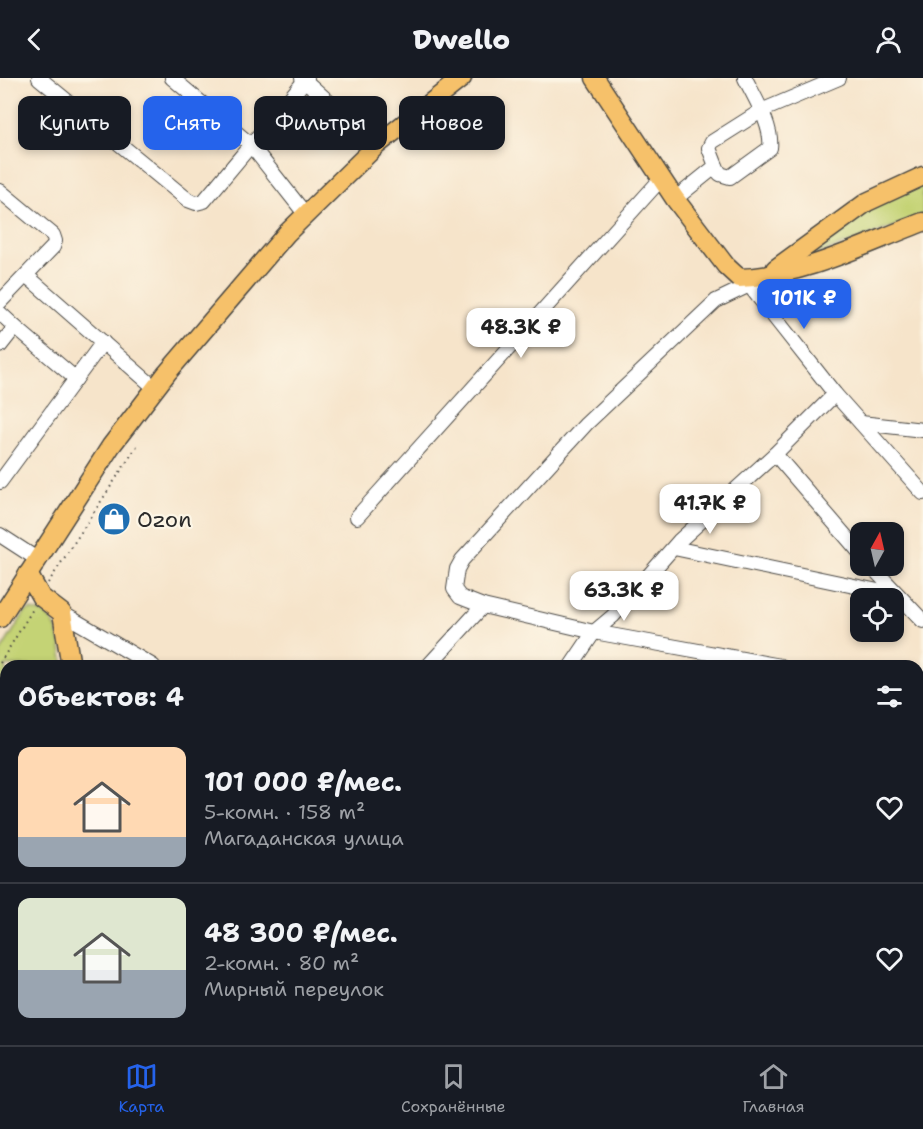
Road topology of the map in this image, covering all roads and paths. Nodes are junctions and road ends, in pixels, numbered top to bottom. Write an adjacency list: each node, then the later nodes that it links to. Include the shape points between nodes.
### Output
1 (39, 78): 11 (street, via 196,203 204,201)
2 (172, 78): 11 (street)
3 (462, 78): 10 (main road)
4 (595, 78): 15 (main road)
5 (745, 78): 9 (street)
6 (839, 78): 9 (street)
7 (304, 79): 8 (street); 11 (street)
8 (323, 96)
9 (761, 111): 13 (street, via 710,143); 13 (street, via 771,141 769,150 730,177 720,174)
10 (387, 137)
11 (250, 144): 18 (street)
12 (372, 150): 18 (main road)
13 (716, 166): 17 (street)
14 (923, 176): 21 (main road, via 867,202)
15 (661, 179): 17 (main road); 36 (street)
16 (0, 191): 20 (street, via 53,235 55,241)
17 (675, 199): 21 (main road, via 726,266 739,278)
18 (306, 215): 28 (main road)
19 (923, 222): 21 (main road)
20 (27, 276): 22 (street); 25 (street)
21 (756, 281): 29 (street); 46 (street, via 716,302 586,424 462,560 454,589 460,597)
22 (0, 302)
23 (0, 313): 24 (street)
24 (15, 327): 26 (street); 27 (street)
25 (103, 342): 27 (street); 28 (street)
26 (0, 346)
27 (76, 379): 34 (street)
28 (155, 388): 40 (main road, via 111,446)
29 (835, 394): 30 (street); 33 (street)
30 (861, 423): 31 (street); 35 (street)
31 (923, 429)
32 (137, 446): 44 (path)
33 (775, 454): 38 (street); 39 (street)
34 (0, 482)
35 (923, 493)
36 (357, 517)
37 (0, 535): 40 (street)
38 (850, 541)
39 (674, 548): 42 (street); 50 (street)
40 (33, 567): 44 (main road); 48 (main road)
41 (880, 576): 43 (street)
42 (864, 588)
43 (891, 588)
44 (41, 597): 47 (main road); 51 (path)
45 (904, 602): 49 (street)
46 (483, 606): 50 (street); 54 (street)
47 (62, 614): 52 (main road); 53 (street)
48 (0, 618)
49 (923, 621)
50 (594, 632): 55 (street); 56 (street)
51 (2, 660)
52 (70, 660)
53 (142, 660)
54 (434, 660)
55 (575, 660)
56 (748, 660)

